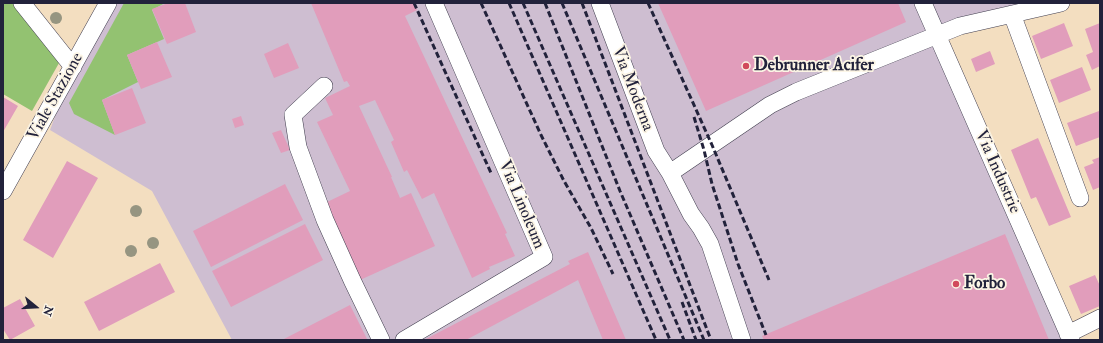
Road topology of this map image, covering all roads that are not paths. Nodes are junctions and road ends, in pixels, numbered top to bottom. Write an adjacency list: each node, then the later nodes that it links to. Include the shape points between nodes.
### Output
1 (22, 3): 9 (street)
2 (108, 3): 9 (street, Viale Stazione)
3 (434, 3): 17 (street, Via Linoleum, via 544,257)
4 (600, 3): 11 (street, Via Moderna, via 656,152)
5 (923, 3): 8 (street, Via Industrie)
6 (1062, 3): 7 (street)
7 (1012, 14): 8 (street, via 960,26); 13 (street)
8 (937, 35): 11 (street, via 770,105); 15 (street, Via Industrie)
9 (72, 67): 12 (street, Viale Stazione)
10 (324, 86): 16 (street, via 293,115 298,147 325,220)
11 (670, 173): 18 (street, Via Moderna, via 690,214 710,244)
12 (3, 191)
13 (1080, 198)
14 (1100, 318): 15 (street)
15 (1070, 337)
16 (381, 340)
17 (404, 340)
18 (742, 340)

